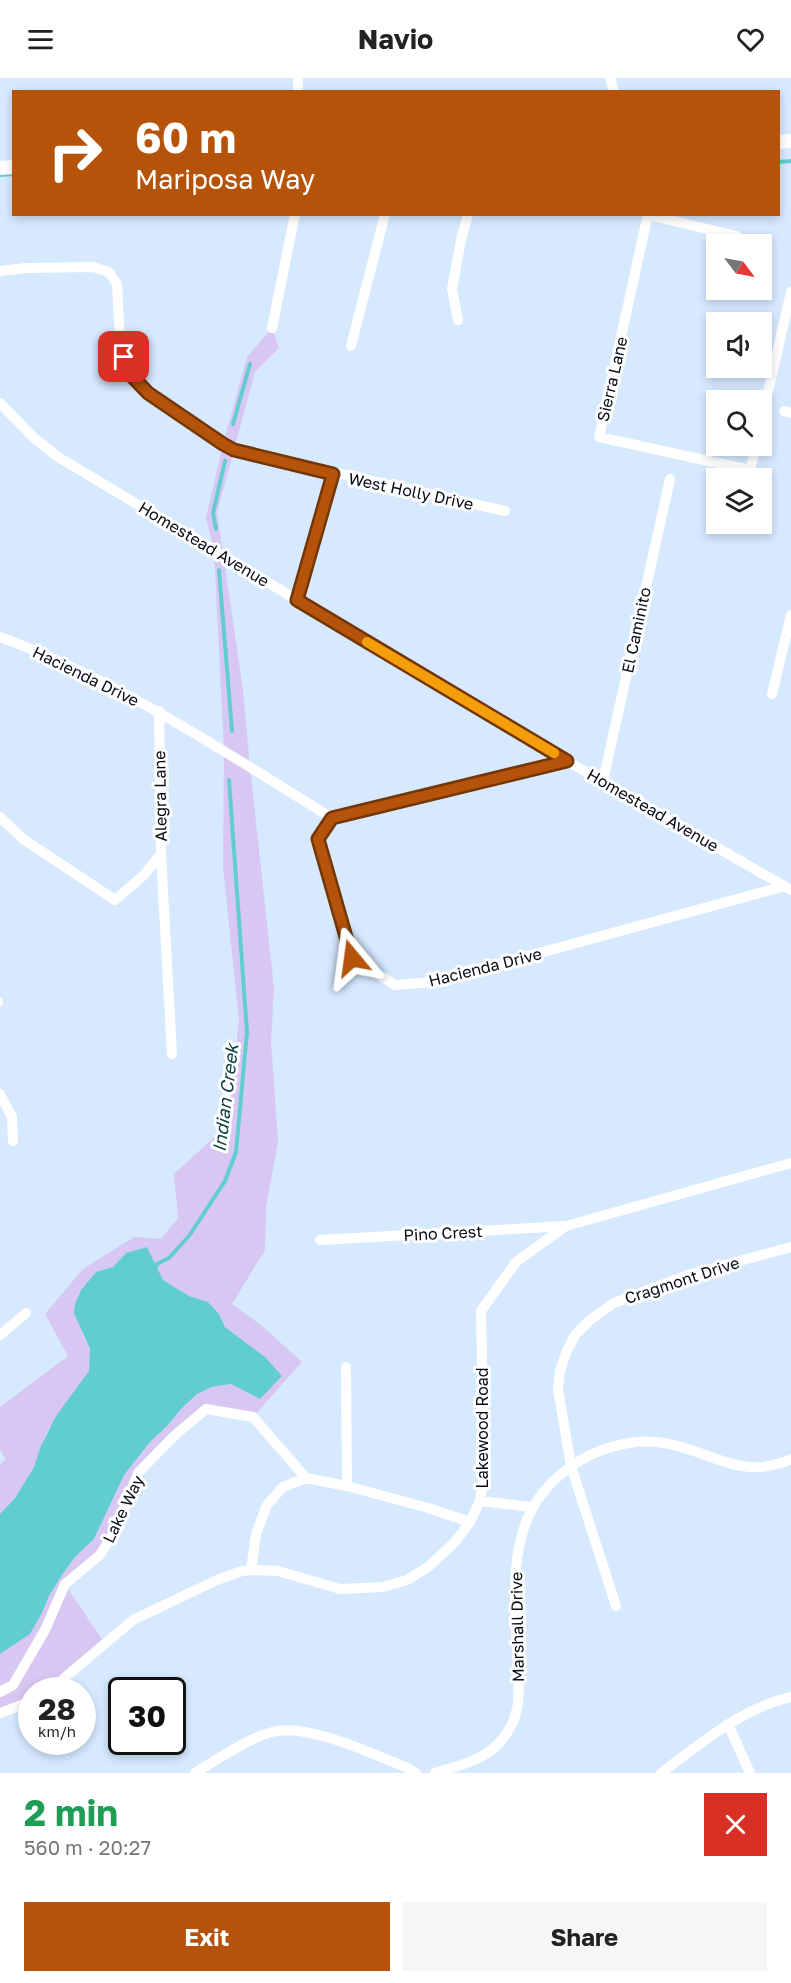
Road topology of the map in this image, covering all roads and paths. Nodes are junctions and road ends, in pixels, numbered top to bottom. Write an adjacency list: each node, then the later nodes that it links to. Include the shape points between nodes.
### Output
1 (295, 216): 10 (street)
2 (384, 216): 11 (street)
3 (467, 216): 9 (street, via 452,289)
4 (648, 216): 14 (street, Sierra Lane, via 599,437 750,470)
5 (652, 216): 6 (street, Sierra Lane)
6 (729, 234)
7 (0, 271): 15 (street, West Holly Drive, via 93,267 109,272 117,284 120,343 128,372 148,393 234,450)
8 (791, 292): 12 (street)
9 (458, 320)
10 (272, 328)
11 (351, 346)
12 (768, 390)
13 (0, 403): 18 (street, Homestead Avenue, via 58,457)
14 (754, 456)
15 (333, 474): 17 (street, West Holly Drive); 18 (street)
16 (670, 479): 24 (street, El Caminito)
17 (505, 511)
18 (297, 600): 23 (street, Homestead Avenue)
19 (791, 615): 21 (street)
20 (0, 637): 22 (street, Hacienda Drive)
21 (772, 694)
22 (159, 711): 26 (street, Hacienda Drive); 27 (street, Alegra Lane)
23 (567, 761): 24 (street, Homestead Avenue); 26 (street)
24 (603, 781): 28 (street, Homestead Avenue)
25 (0, 817): 27 (street, Alegra Lane, via 22,839 115,900 144,875)
26 (332, 818): 28 (street, Hacienda Drive, via 318,839 352,958 395,985 433,982)
27 (160, 854): 29 (street)
28 (788, 888)
29 (172, 1053)
30 (0, 1094): 31 (street, via 12,1116)
31 (13, 1141)
32 (791, 1163): 33 (street, Lakewood Road)
33 (566, 1226): 34 (street, Pino Crest); 43 (street, Lakewood Road, via 516,1262 481,1311 484,1472)
34 (320, 1240)
35 (791, 1247): 40 (street, Cragmont Drive, via 633,1294 590,1320 575,1335 559,1380)
36 (26, 1313): 37 (street)
37 (0, 1335)
38 (346, 1367): 42 (street)
39 (791, 1459): 40 (street, Marshall Drive, via 772,1466 744,1467 650,1441 611,1448)
40 (571, 1466): 44 (street, Marshall Drive, via 547,1486); 47 (street, Cragmont Drive)
41 (306, 1478): 42 (street); 46 (street, via 283,1487 267,1504 256,1534); 49 (street, Lake Way, via 253,1417 206,1409 138,1473 116,1529 100,1555 65,1584 45,1630 13,1685)
42 (347, 1486): 45 (street)
43 (480, 1501): 44 (street); 45 (street, Lakewood Road)
44 (531, 1507): 56 (street, Marshall Drive, via 514,1570 519,1701 512,1726 484,1755)
45 (470, 1522): 46 (street, Lakewood Road, via 428,1567 407,1580 383,1587 340,1589 278,1571)
46 (251, 1570): 48 (street, Lakewood Road, via 217,1580 134,1620)
47 (616, 1606)
48 (66, 1677)
49 (0, 1692)
50 (791, 1697): 53 (street)
51 (18, 1706): 52 (street)
52 (0, 1713)
53 (728, 1724): 57 (street); 58 (street)
54 (195, 1773): 55 (street, via 257,1738 285,1730 331,1739)
55 (416, 1773)
56 (435, 1773)
57 (661, 1773)
58 (750, 1773)

